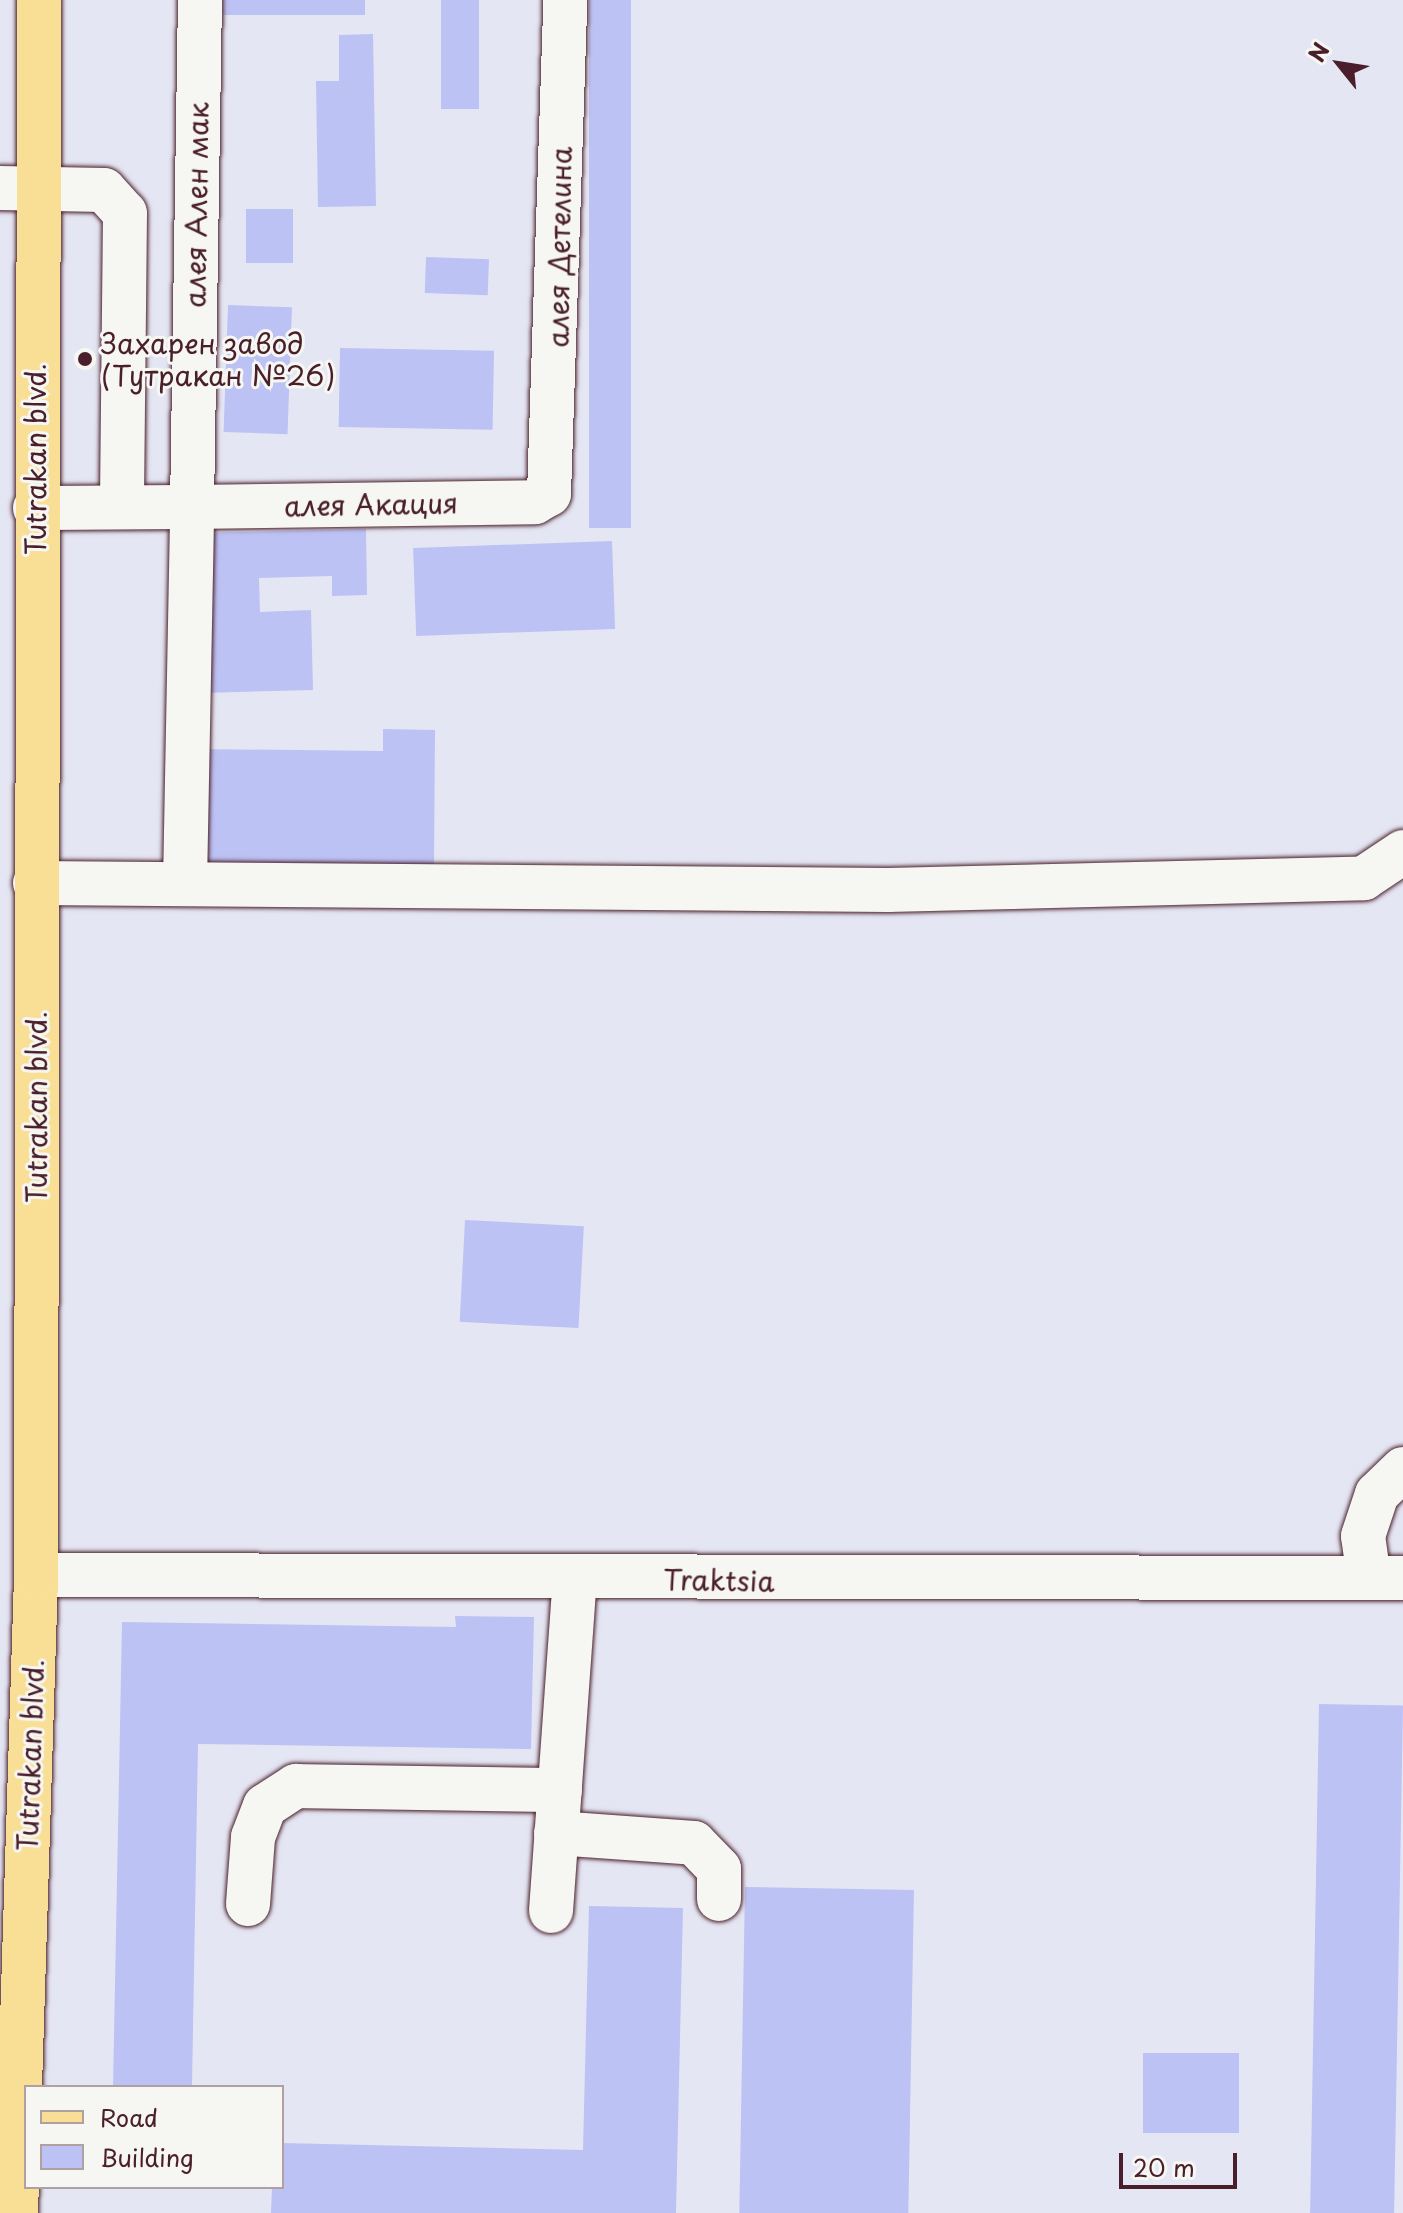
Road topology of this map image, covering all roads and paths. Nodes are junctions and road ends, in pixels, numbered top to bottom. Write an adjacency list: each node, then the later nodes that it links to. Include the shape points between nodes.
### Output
1 (39, 0): 4 (main road, Tutrakan blvd.)
2 (200, 0): 7 (street, алея Ален мак)
3 (565, 0): 5 (street, алея Детелина)
4 (19, 189): 6 (street, via 104,190 125,213); 8 (main road, Tutrakan blvd.)
5 (549, 494): 7 (street, алея Акация, via 535,502)
6 (122, 506): 7 (street); 8 (street)
7 (192, 507): 11 (street, алея Ален мак)
8 (35, 508): 10 (main road, Tutrakan blvd.)
9 (1403, 852): 11 (street, via 1364,878 888,890)
10 (35, 883): 11 (street); 13 (main road, Tutrakan blvd.)
11 (185, 884)
12 (1403, 1469): 16 (street, via 1377,1494 1363,1536)
13 (18, 1502): 14 (main road, Tutrakan blvd.)
14 (18, 1574): 15 (street, Traktsia); 22 (main road, Tutrakan blvd.)
15 (575, 1577): 16 (street, Traktsia); 17 (street)
16 (1386, 1578)
17 (560, 1790): 18 (street); 20 (street, via 296,1786 265,1806 253,1837)
18 (556, 1833): 19 (street, via 694,1843 719,1869); 21 (street)
19 (719, 1899)
20 (248, 1904)
21 (551, 1911)
22 (16, 2213)

